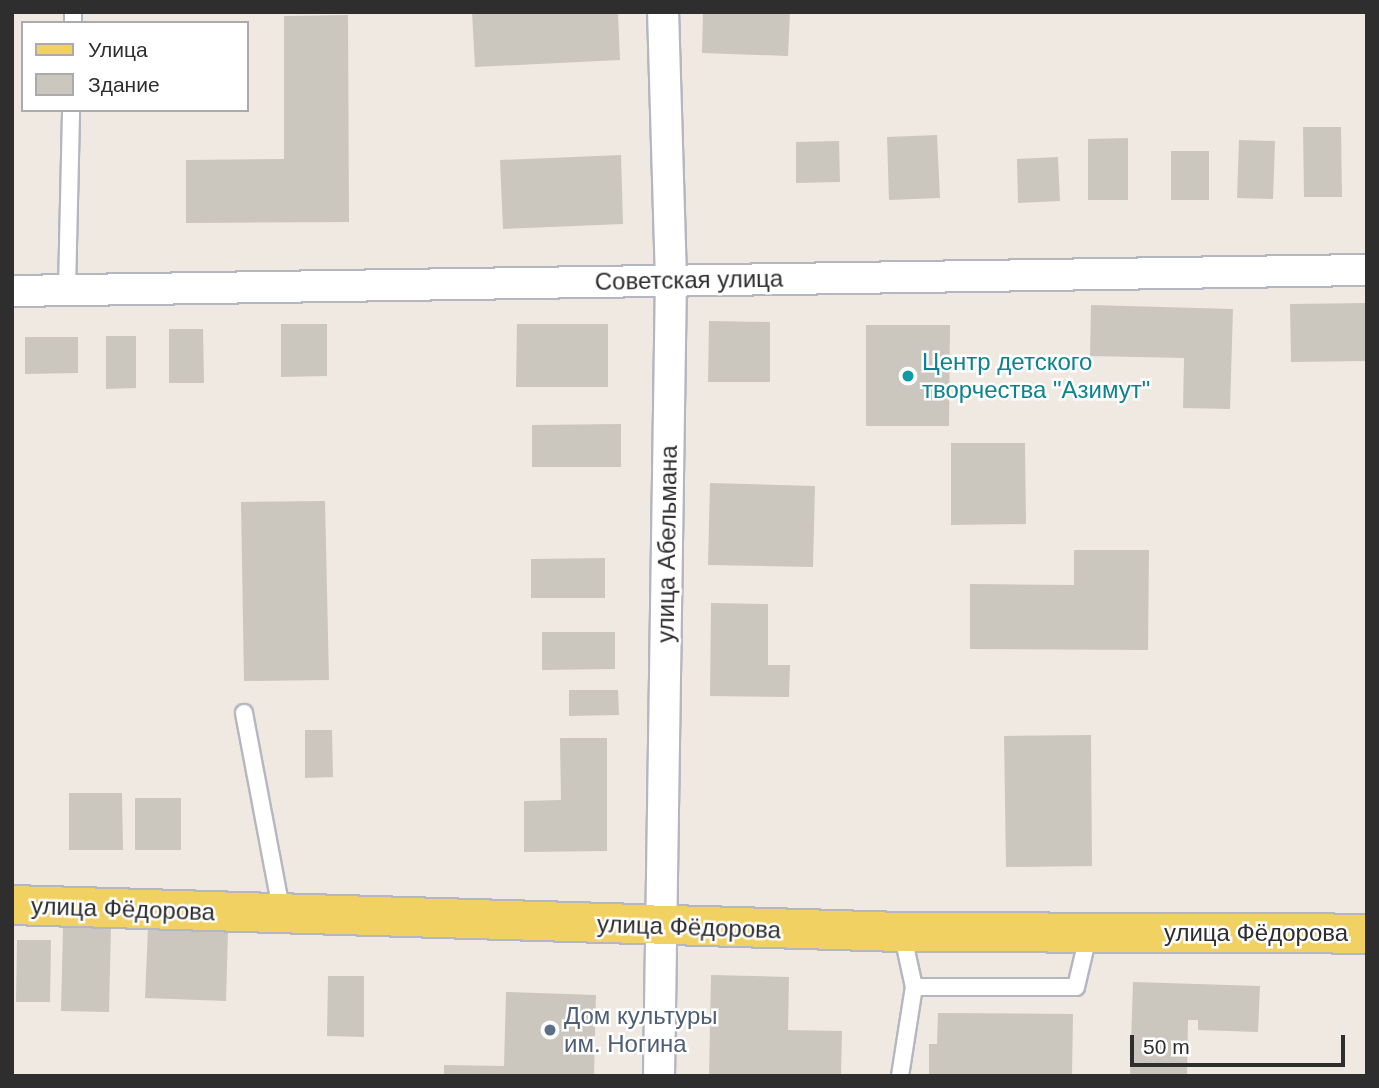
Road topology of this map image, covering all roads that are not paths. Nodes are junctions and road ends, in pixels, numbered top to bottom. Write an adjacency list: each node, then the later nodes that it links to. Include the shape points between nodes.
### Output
1 (663, 12): 4 (street, улица Абельмана)
2 (71, 112): 5 (lane)
3 (1367, 270): 4 (street, Советская улица)
4 (671, 280): 5 (street, Советская улица); 10 (street, улица Абельмана)
5 (67, 290): 6 (street, Советская улица)
6 (12, 291)
7 (244, 713): 9 (lane)
8 (12, 905): 9 (main road, улица Фёдорова)
9 (282, 914): 10 (main road, улица Фёдорова)
10 (661, 926): 11 (main road, улица Фёдорова); 15 (street, улица Абельмана)
11 (902, 932): 12 (main road, улица Фёдорова); 14 (lane)
12 (1089, 932): 13 (main road, улица Фёдорова); 14 (lane, via 1076,986)
13 (1367, 933)
14 (914, 987): 16 (lane)
15 (659, 1076)
16 (900, 1076)

